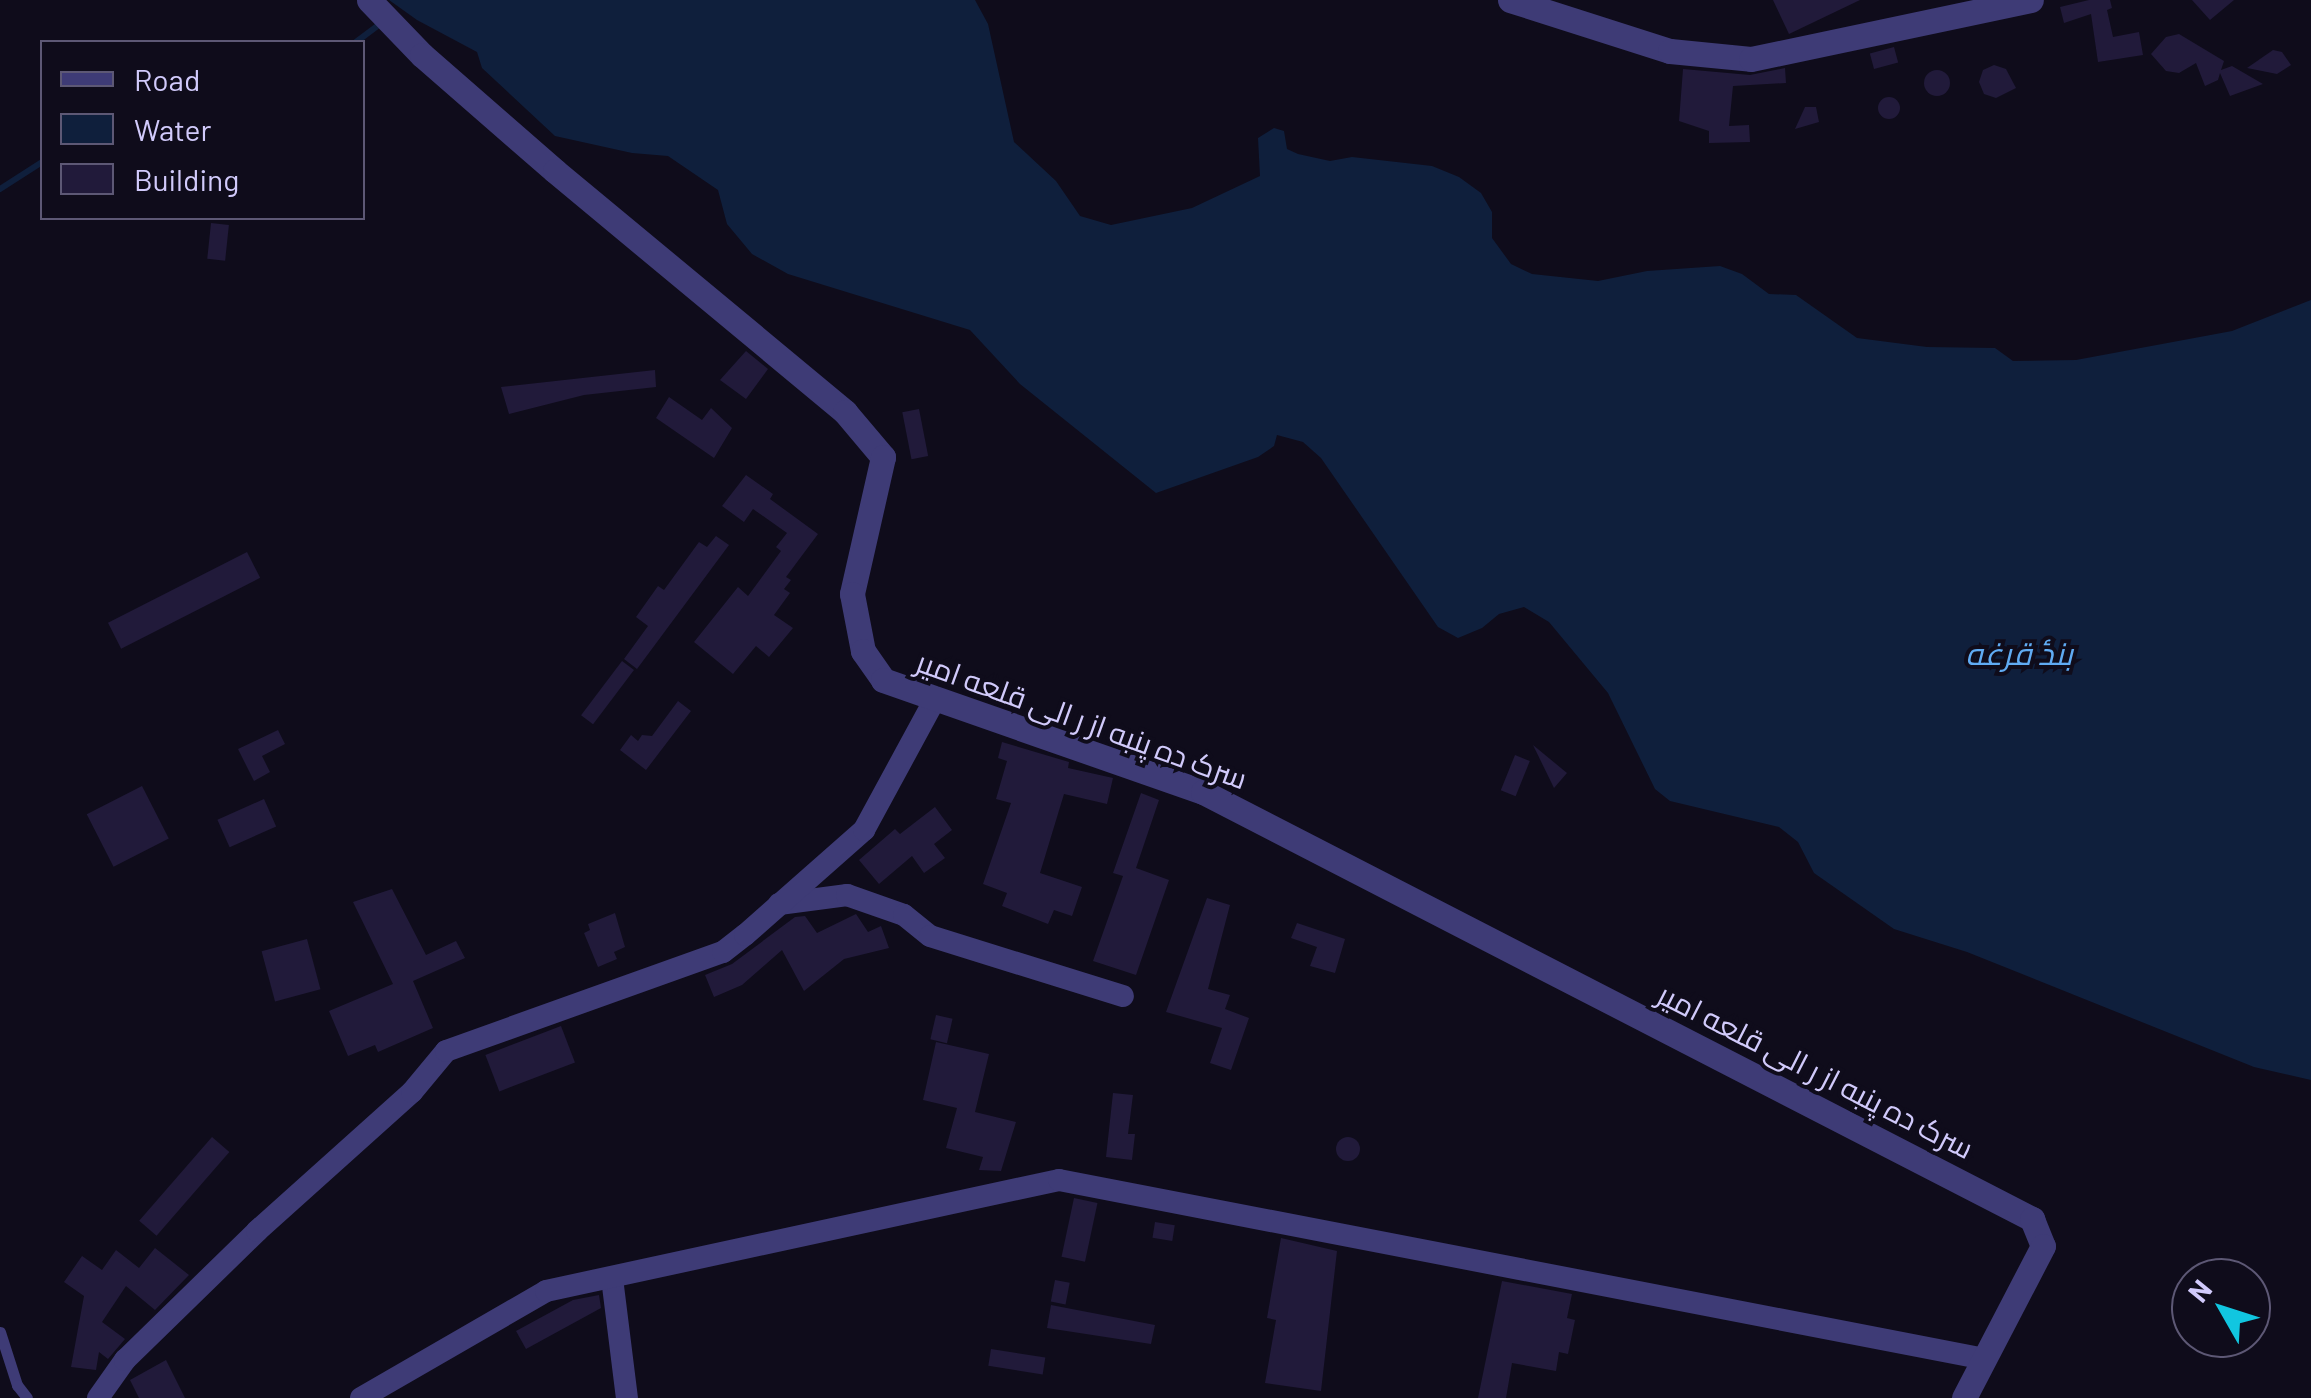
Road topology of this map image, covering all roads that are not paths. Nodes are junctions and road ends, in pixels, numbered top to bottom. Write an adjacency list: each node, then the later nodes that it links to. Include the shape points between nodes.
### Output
1 (1510, 0): 2 (street, via 1670,51 1751,59)
2 (2031, 0)
3 (379, 11): 4 (street, سرک ده پنبه از ر الی قلعه امیر, via 555,172 845,412 883,457 852,594 862,650 884,680)
4 (936, 699): 5 (street, via 864,830); 9 (street, سرک ده پنبه از ر الی قلعه امیر, via 1202,792 2032,1218 2043,1246)
5 (779, 904): 6 (street, via 847,896 904,914 930,936); 11 (street, via 723,952 446,1051 412,1092 125,1360)
6 (1124, 996)
7 (612, 1278): 9 (street, via 1058,1180); 12 (street, via 546,1291); 13 (street)
8 (0, 1332): 10 (lane)
9 (1986, 1359): 14 (street, سرک ده پنبه از ر الی قلعه امیر)
10 (27, 1398)
11 (98, 1398)
12 (361, 1398)
13 (626, 1398)
14 (1964, 1398)

